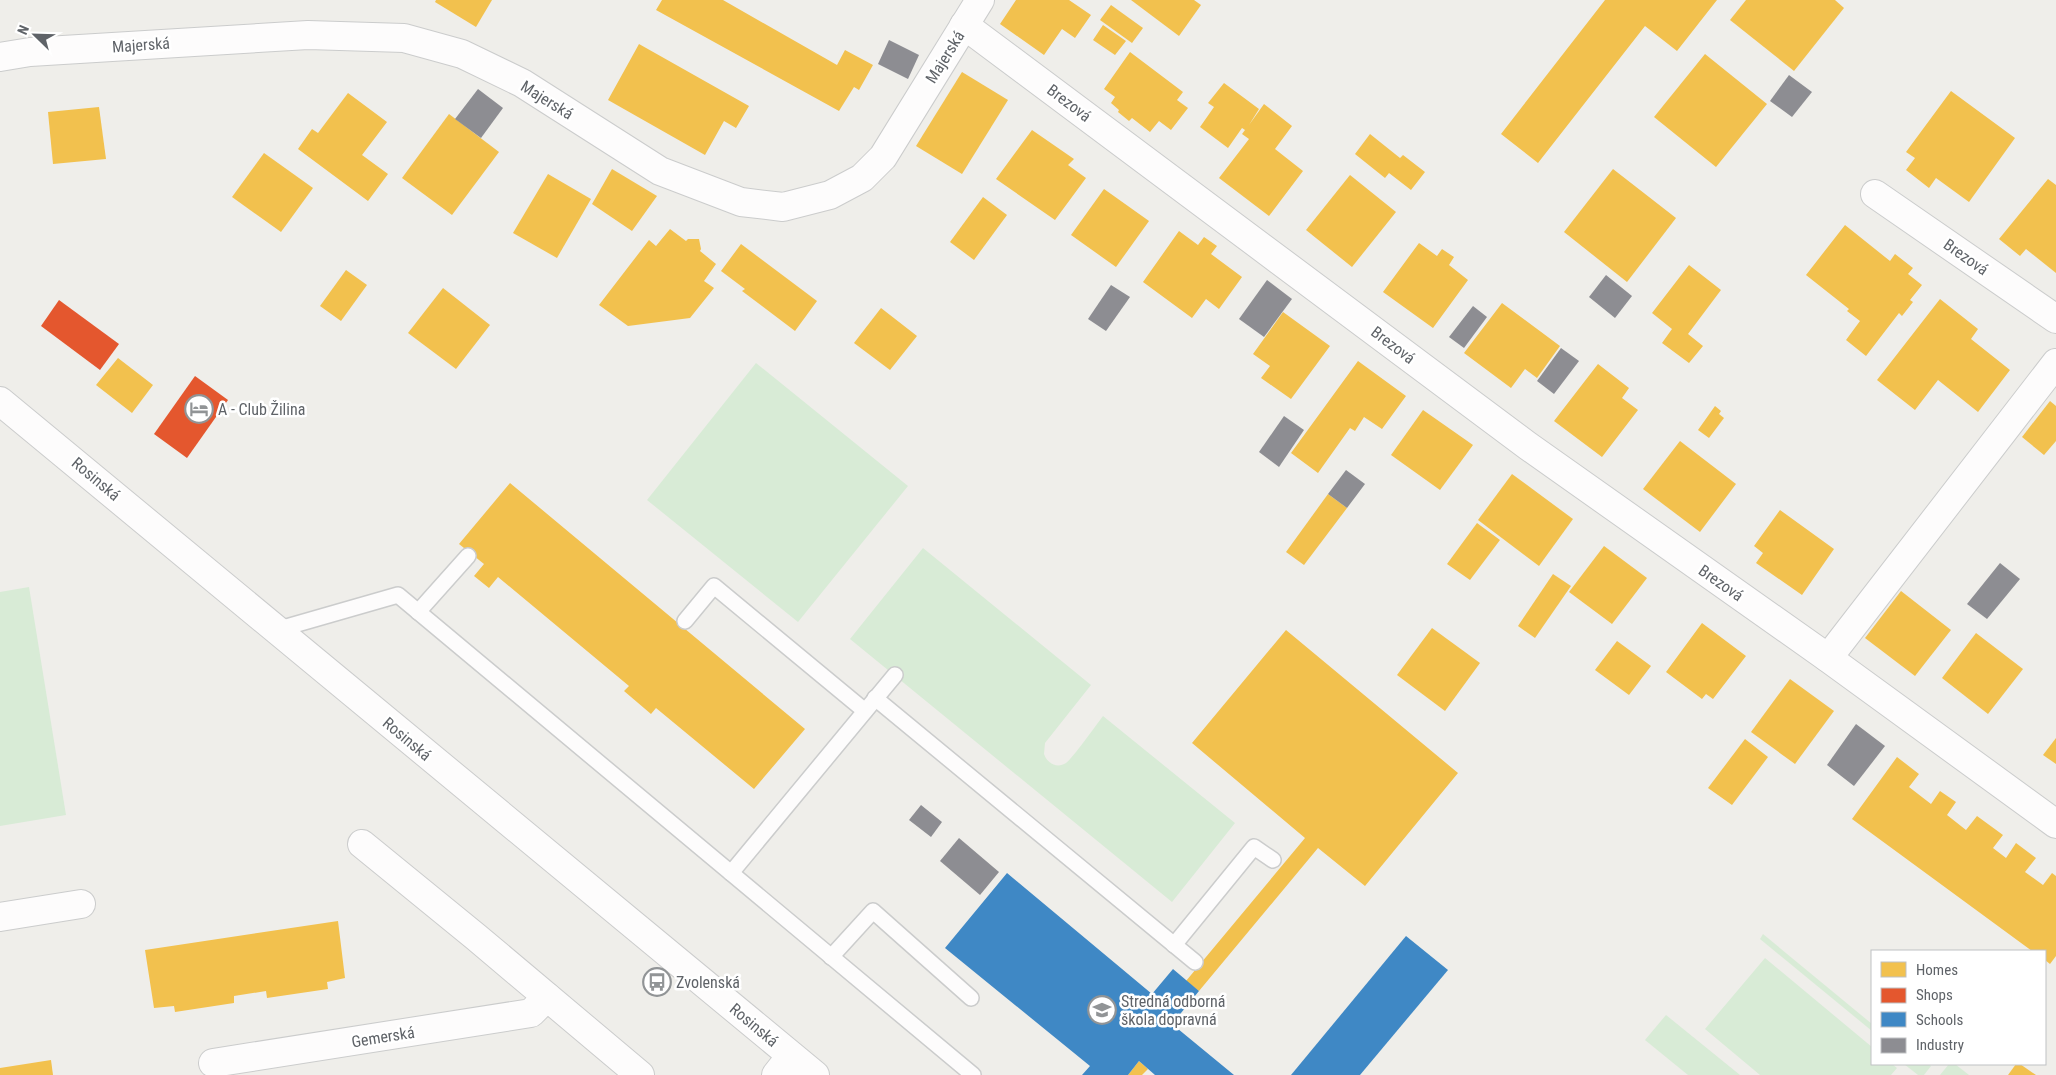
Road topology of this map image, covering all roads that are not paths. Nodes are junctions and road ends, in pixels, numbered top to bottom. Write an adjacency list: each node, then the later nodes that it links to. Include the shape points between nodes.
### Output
1 (980, 0): 2 (street, Majerská)
2 (964, 25): 3 (street, Majerská, via 883,157 862,178 830,195 783,206 741,202 660,171 522,83 462,54 404,38 308,35 30,52); 12 (street, Brezová, via 1528,446)
3 (0, 57)
4 (1875, 194): 5 (street, Brezová)
5 (2056, 319)
6 (2056, 363): 12 (street)
7 (0, 401): 11 (street, Rosinská)
8 (468, 556): 9 (lane)
9 (418, 612): 11 (lane, via 398,595); 19 (lane)
10 (685, 621): 15 (lane, via 714,586)
11 (276, 630): 28 (street, Rosinská)
12 (1828, 658): 16 (street, Brezová)
13 (894, 675): 14 (lane)
14 (875, 698): 15 (lane); 22 (lane)
15 (865, 711): 19 (lane)
16 (2056, 824)
17 (362, 844): 25 (street)
18 (1273, 860): 22 (lane, via 1254,847)
19 (731, 873): 23 (lane)
20 (81, 904): 21 (street)
21 (0, 917)
22 (1174, 945): 24 (lane)
23 (832, 957): 26 (lane, via 873,911); 31 (lane)
24 (1196, 962)
25 (547, 997): 27 (street, Gemerská, via 531,1013); 29 (street)
26 (971, 998)
27 (213, 1063)
28 (784, 1066): 30 (street, Rosinská)
29 (640, 1075)
30 (815, 1075)
31 (973, 1075)

